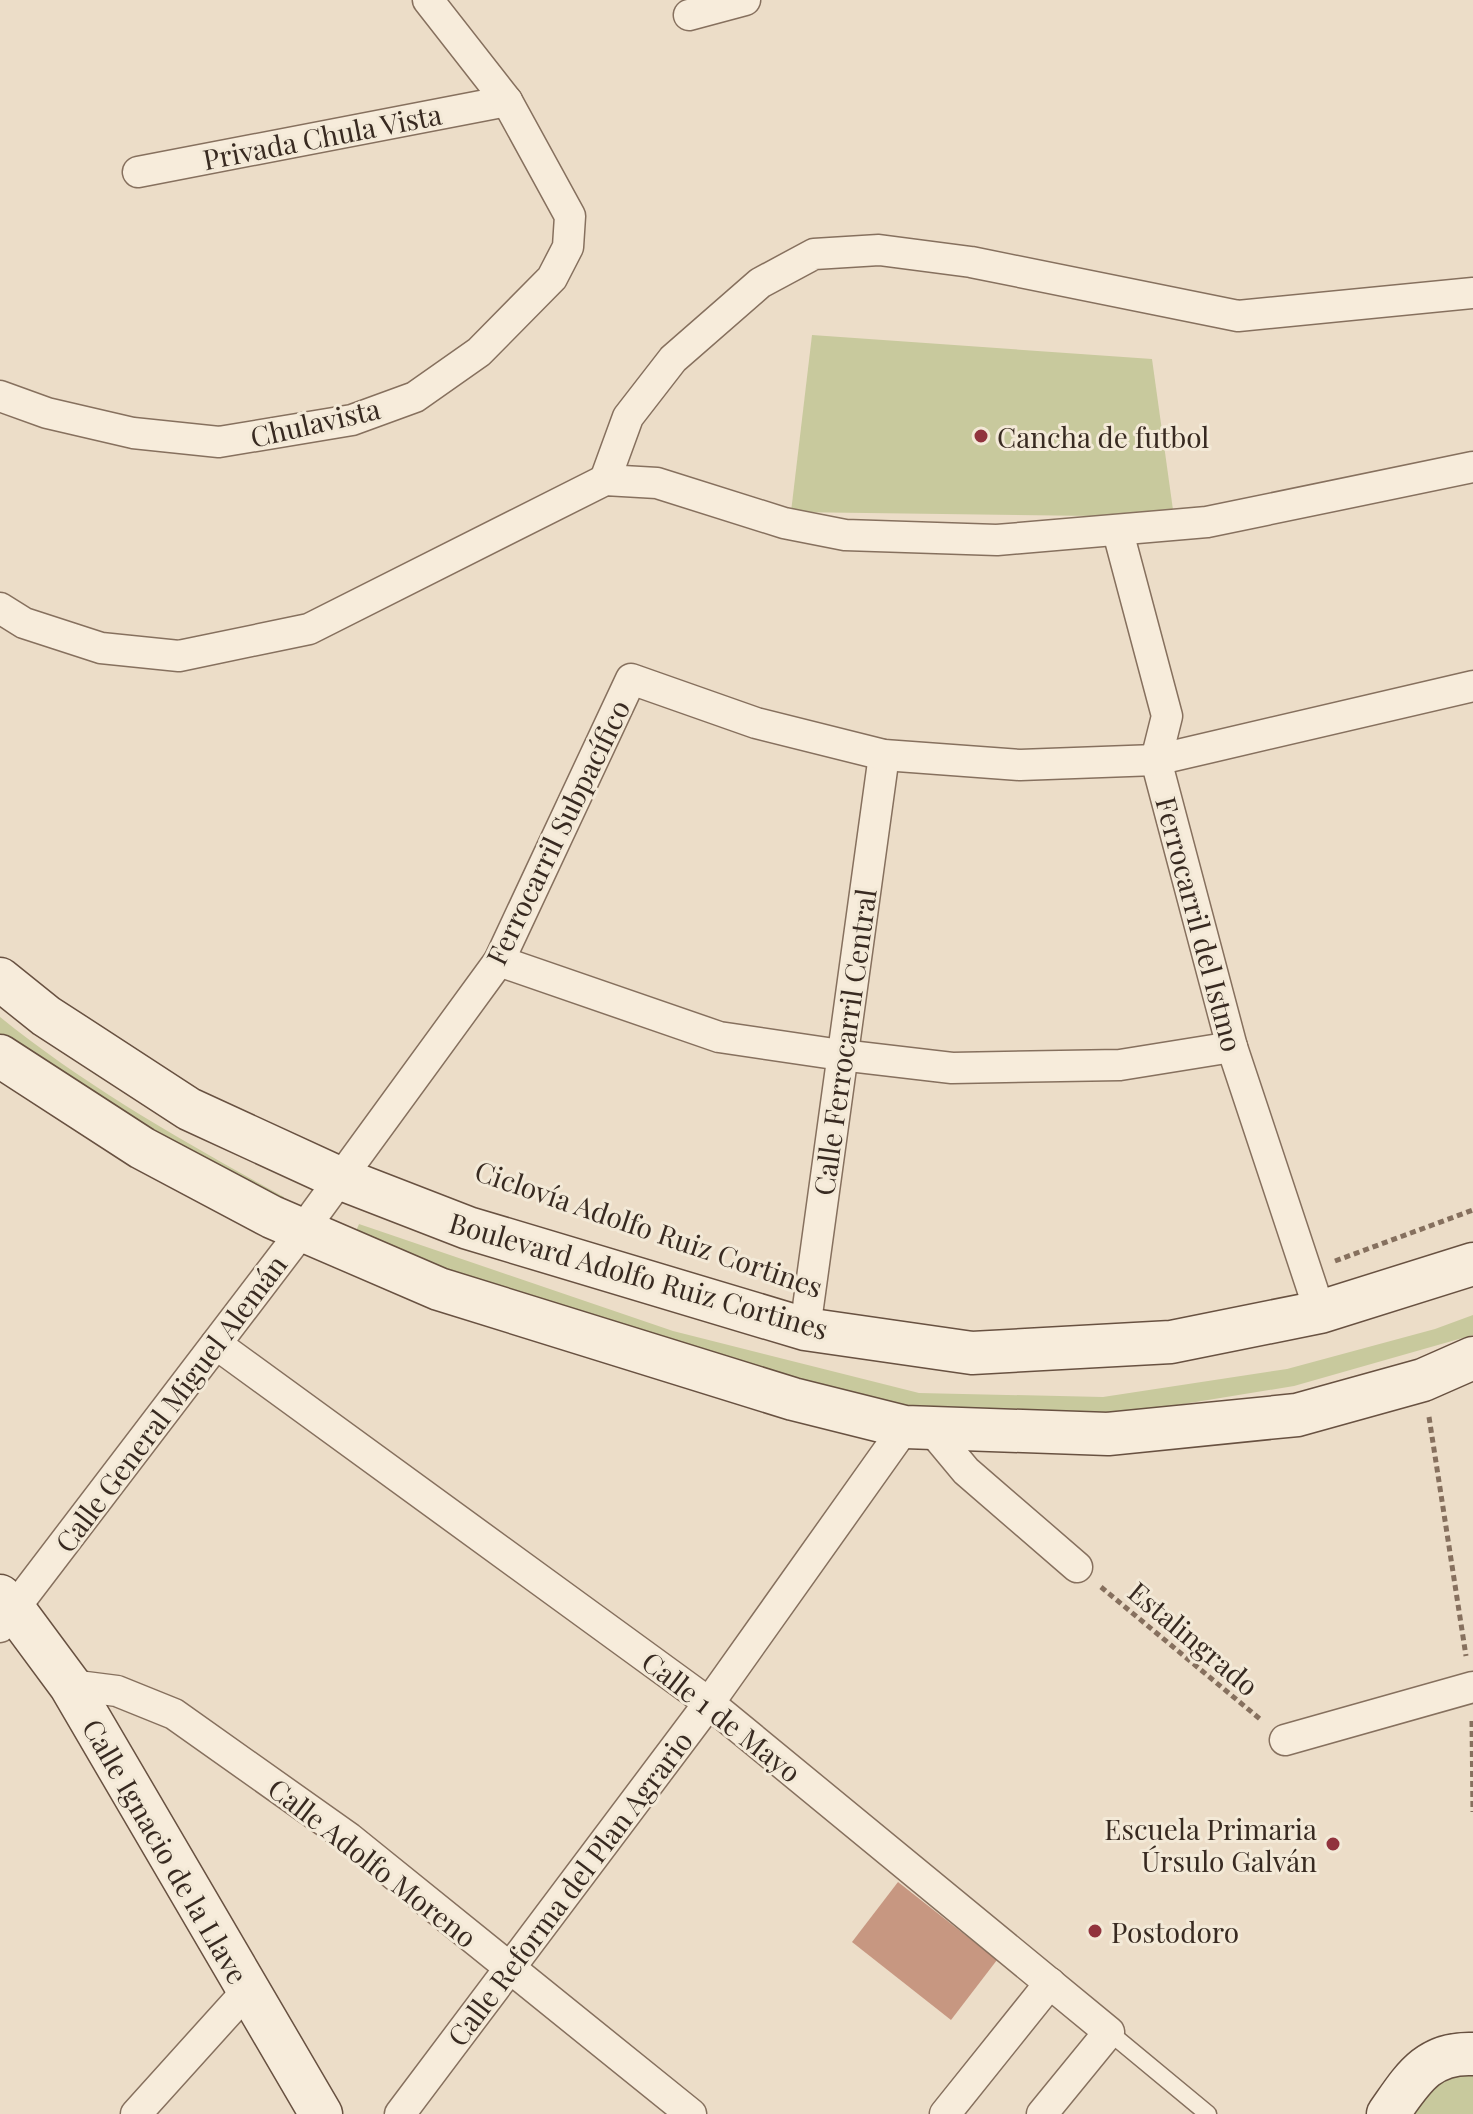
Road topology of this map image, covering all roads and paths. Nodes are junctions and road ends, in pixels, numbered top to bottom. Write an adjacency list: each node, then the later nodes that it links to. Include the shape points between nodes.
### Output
1 (428, 0): 4 (street, Chulavista)
2 (745, 0): 3 (street)
3 (689, 15)
4 (507, 101): 5 (street, Privada Chula Vista); 7 (street, Chulavista, via 570,216 568,247 552,278 479,352 415,397 352,420 219,442 133,433)
5 (138, 172)
6 (1471, 304): 9 (street, via 1238,316 971,262 879,250 814,254 760,283 673,359 628,417)
7 (0, 396)
8 (1473, 467): 10 (street, via 1207,522)
9 (605, 480): 10 (street, via 657,483 784,523 845,535 997,540); 11 (street, via 309,629 179,656 101,648 24,623)
10 (1118, 532): 14 (street, Ferrocarril del Istmo, via 1167,716)
11 (0, 608)
12 (1473, 686): 14 (street)
13 (884, 755): 14 (street, via 1020,765); 15 (street, Ferrocarril Subpacífico, via 756,723 631,679); 18 (street, Calle Ferrocarril Central)
14 (1156, 760): 17 (street, Ferrocarril del Istmo)
15 (499, 961): 18 (street, via 719,1037); 20 (street, Ferrocarril Subpacífico)
16 (0, 979): 20 (main road, Boulevard Adolfo Ruiz Cortines, via 46,1016 189,1109)
17 (1232, 1047): 18 (street, via 1120,1065 952,1068); 24 (street, Ferrocarril del Istmo)
18 (841, 1055): 26 (street, Calle Ferrocarril Central)
19 (0, 1056): 22 (main road, via 142,1148)
20 (339, 1178): 22 (street, Calle General Miguel Alemán); 26 (main road, Boulevard Adolfo Ruiz Cortines, via 468,1228)
21 (1473, 1210): 24 (path)
22 (302, 1231): 27 (street, Calle General Miguel Alemán); 30 (main road, via 439,1289 793,1399)
23 (1473, 1264): 25 (main road, Boulevard Adolfo Ruiz Cortines)
24 (1307, 1272): 25 (street, Ferrocarril del Istmo)
25 (1320, 1312): 26 (main road, Boulevard Adolfo Ruiz Cortines, via 1171,1342 972,1353)
26 (805, 1329)
27 (216, 1344): 32 (street, Calle General Miguel Alemán); 35 (street, Calle 1 de Mayo)
28 (1473, 1358): 29 (main road)
29 (1423, 1380): 30 (main road, via 1297,1415 1108,1434); 34 (path)
30 (918, 1428): 31 (street); 35 (street, Calle Reforma del Plan Agrario)
31 (1077, 1567): 36 (path, Estalingrado)
32 (4, 1611): 33 (main road, Calle Ignacio de la Llave)
33 (70, 1685): 38 (street, Calle Adolfo Moreno, via 117,1691 174,1714 349,1838); 40 (main road, Calle Ignacio de la Llave)
34 (1472, 1688): 36 (street); 37 (path)
35 (709, 1703): 38 (street, Calle Reforma del Plan Agrario); 39 (street, Calle 1 de Mayo)
36 (1285, 1740)
37 (1473, 1812)
38 (509, 1967): 46 (street, Calle Reforma del Plan Agrario); 47 (street, Calle Adolfo Moreno)
39 (1050, 1983): 41 (street, Calle 1 de Mayo); 48 (street)
40 (247, 1991): 43 (main road, Calle Ignacio de la Llave); 45 (street)
41 (1109, 2032): 44 (street); 49 (lane, Calle 1 de Mayo)
42 (1473, 2054): 50 (main road, via 1452,2053 1418,2071)
43 (313, 2109)
44 (1045, 2113)
45 (136, 2114)
46 (400, 2114)
47 (691, 2114)
48 (945, 2114)
49 (1208, 2114)
50 (1388, 2114)

